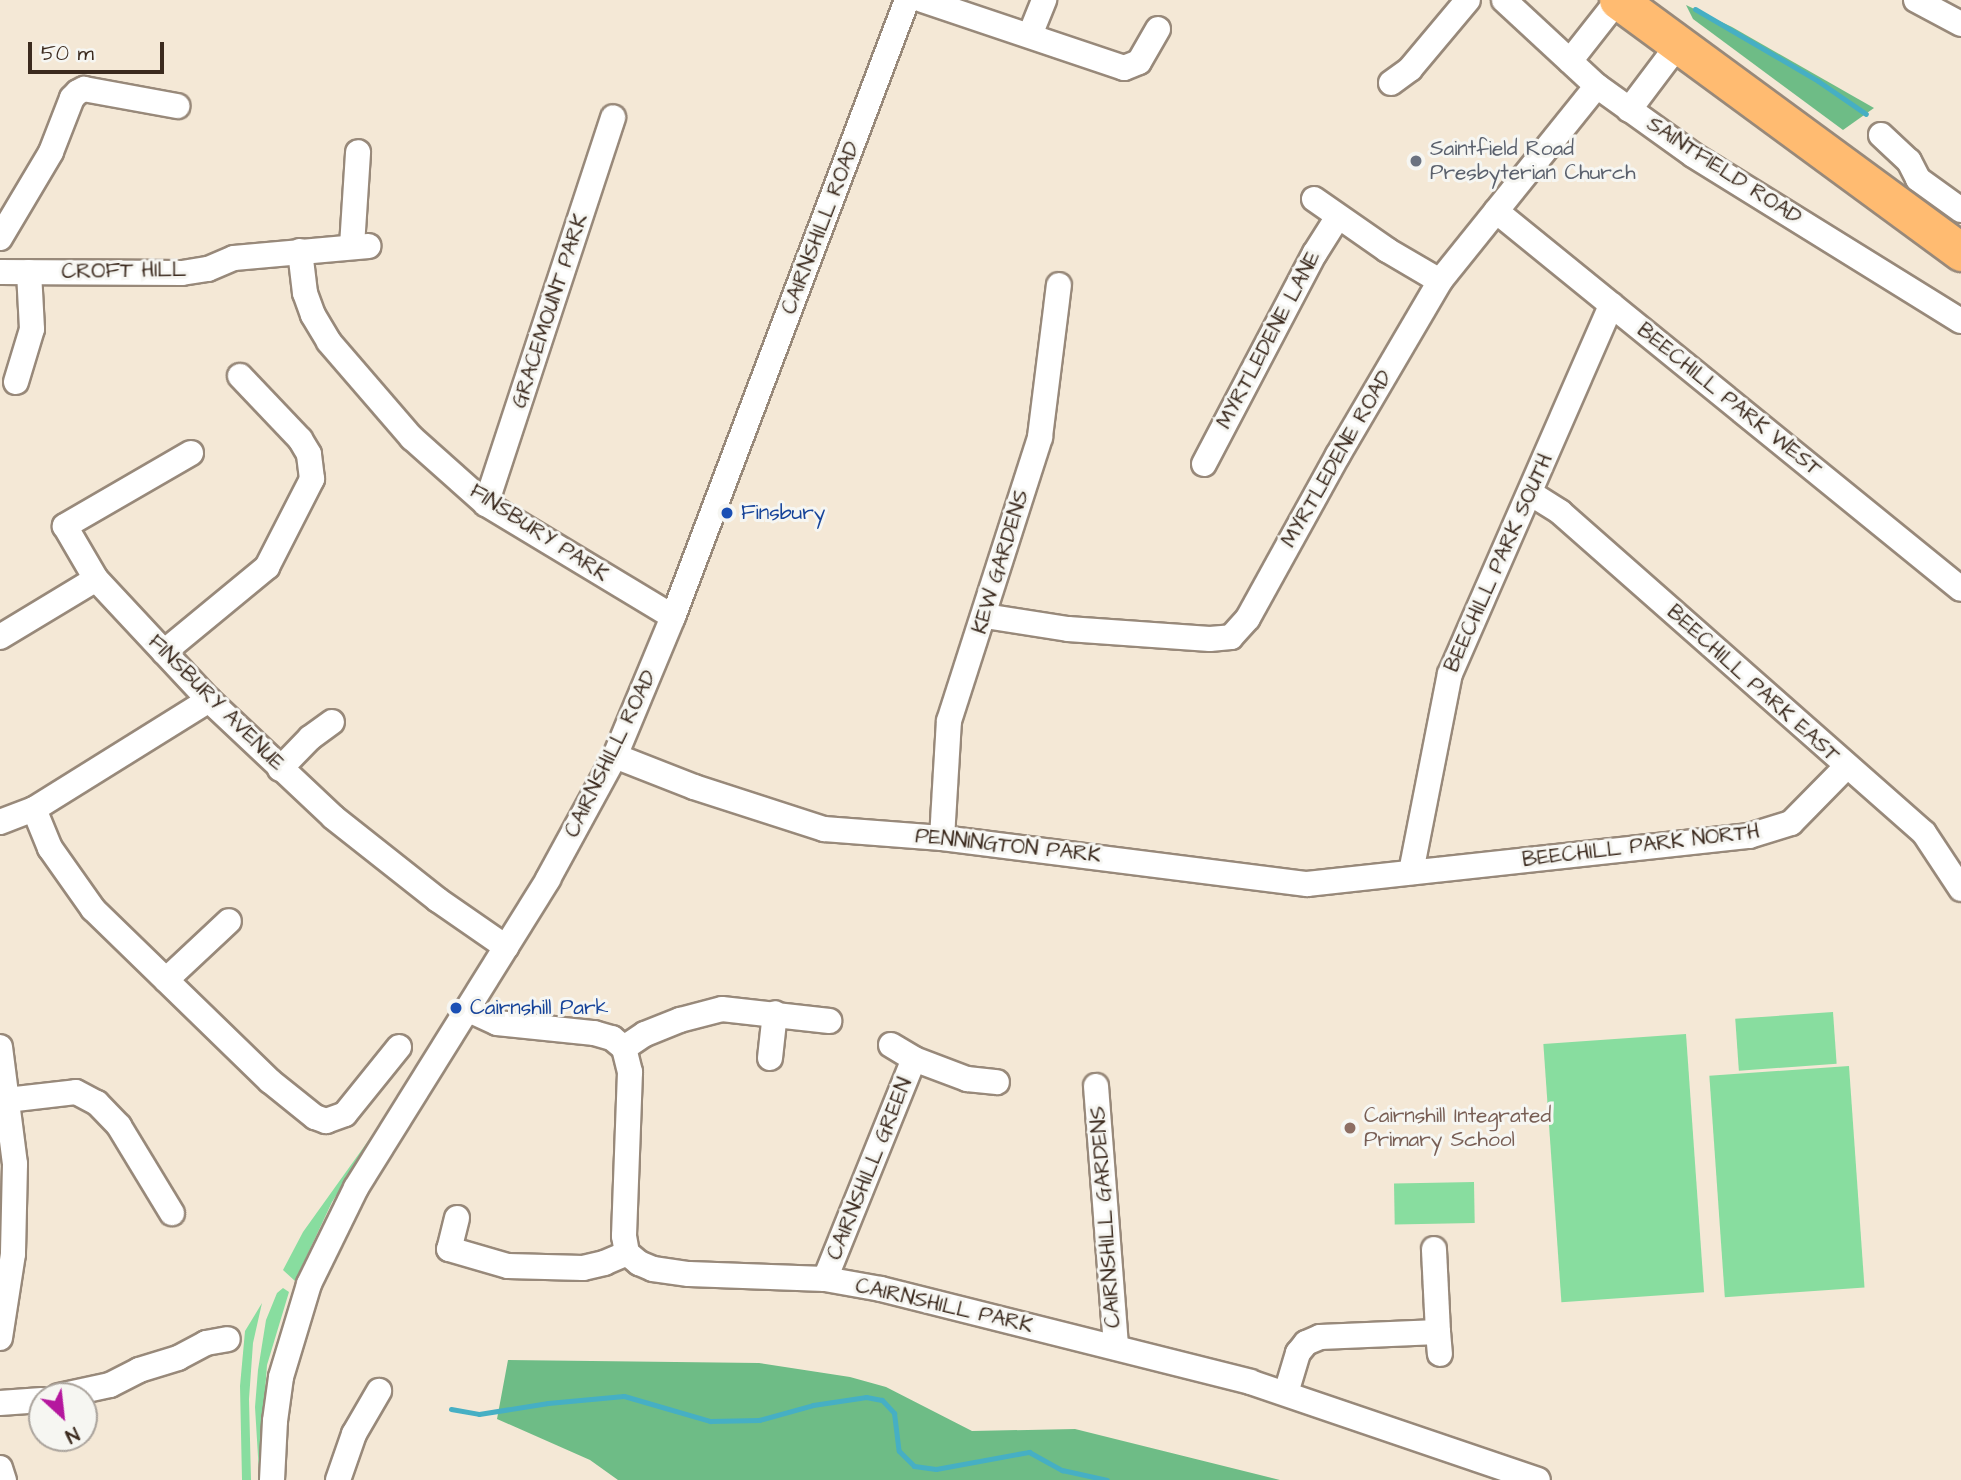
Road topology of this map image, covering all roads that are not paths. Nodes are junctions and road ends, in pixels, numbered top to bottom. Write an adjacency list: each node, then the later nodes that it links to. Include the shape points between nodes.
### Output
1 (907, 0): 43 (street, CAIRNSHILL ROAD)
2 (922, 0): 10 (street)
3 (1044, 0): 10 (street)
4 (1468, 0): 13 (street, via 1410,69)
5 (1504, 0): 12 (street, SAINTFIELD ROAD)
6 (1618, 0): 11 (highway); 12 (street)
7 (1916, 0): 8 (street)
8 (1961, 24)
9 (1158, 29): 10 (street, via 1139,62 1124,68)
10 (1030, 35)
11 (1678, 45): 16 (street); 26 (highway)
12 (1570, 61): 14 (street, SAINTFIELD ROAD)
13 (1391, 83)
14 (1597, 86): 16 (street, SAINTFIELD ROAD); 22 (street, MYRTLEDENE ROAD)
15 (177, 106): 24 (street, via 84,89 78,92 51,152)
16 (1629, 110): 33 (street, SAINTFIELD ROAD, via 1693,155)
17 (613, 117): 39 (street, GRACEMOUNT PARK)
18 (1881, 135): 21 (street, via 1909,161 1918,179)
19 (358, 152): 25 (street, CROFT HILL, via 360,246)
20 (1314, 199): 23 (street)
21 (1961, 210)
22 (1496, 211): 30 (street, MYRTLEDENE ROAD); 32 (street, BEECHILL PARK WEST)
23 (1337, 218): 30 (street); 37 (street, MYRTLEDENE LANE)
24 (0, 238)
25 (300, 251): 29 (street, CROFT HILL, via 234,258 182,273); 39 (street, FINSBURY PARK, via 305,293 329,342 412,438)
26 (1961, 252)
27 (0, 262): 28 (street)
28 (0, 272): 29 (street, CROFT HILL)
29 (29, 272): 35 (street, via 32,329)
30 (1440, 281): 42 (street, MYRTLEDENE ROAD, via 1248,618 1231,637 1068,629)
31 (1059, 285): 42 (street, KEW GARDENS, via 1040,437)
32 (1611, 305): 38 (street, BEECHILL PARK SOUTH); 41 (street, BEECHILL PARK WEST)
33 (1961, 321)
34 (240, 376): 45 (street, via 300,439 309,454 312,479 267,567)
35 (16, 382)
36 (191, 453): 40 (street, FINSBURY AVENUE, via 65,526)
37 (1204, 464)
38 (1530, 493): 49 (street, BEECHILL PARK EAST, via 1560,512); 54 (street, BEECHILL PARK SOUTH, via 1450,674)
39 (486, 505): 43 (street, FINSBURY PARK)
40 (96, 579): 44 (street); 45 (street, FINSBURY AVENUE)
41 (1961, 589)
42 (985, 616): 53 (street, KEW GARDENS, via 949,721)
43 (673, 617): 48 (street, CAIRNSHILL ROAD)
44 (0, 637)
45 (163, 652): 46 (street, FINSBURY AVENUE)
46 (209, 700): 50 (street, FINSBURY AVENUE); 51 (street)
47 (332, 722): 50 (street)
48 (615, 756): 53 (street, PENNINGTON PARK, via 824,829); 57 (street, CAIRNSHILL ROAD)
49 (1846, 766): 54 (street, BEECHILL PARK NORTH, via 1791,823 1771,831); 55 (street, BEECHILL PARK EAST, via 1924,834)
50 (280, 769): 57 (street, FINSBURY AVENUE, via 386,859)
51 (34, 809): 52 (street); 58 (street, via 68,877 93,909)
52 (0, 822)
53 (942, 838): 54 (street, PENNINGTON PARK, via 1307,884)
54 (1411, 872)
55 (1961, 888)
56 (229, 921): 58 (street)
57 (506, 947): 59 (street, CAIRNSHILL ROAD)
58 (166, 980): 64 (street, via 270,1081 326,1121 345,1114)
59 (467, 1009): 65 (street, via 497,1023 594,1033 612,1038); 87 (street, CAIRNSHILL ROAD, via 356,1188 309,1284 281,1377)
60 (775, 1013): 61 (street); 65 (street, via 722,1009 680,1020); 66 (street)
61 (829, 1021)
62 (891, 1045): 67 (street, CAIRNSHILL GREEN)
63 (0, 1047): 70 (street)
64 (399, 1047)
65 (624, 1048): 74 (street, via 630,1072)
66 (770, 1058)
67 (914, 1059): 68 (street, CAIRNSHILL GREEN, via 967,1079); 75 (street, CAIRNSHILL GREEN)
68 (998, 1082)
69 (1096, 1086): 78 (street, CAIRNSHILL GARDENS)
70 (7, 1100): 71 (street, via 76,1092 97,1103 119,1126); 76 (street, via 15,1164 13,1254)
71 (172, 1213)
72 (457, 1218): 74 (street, via 446,1259 583,1268)
73 (1434, 1249): 81 (street, via 1439,1343 1320,1337 1298,1353)
74 (627, 1252): 75 (street, CAIRNSHILL PARK, via 653,1269)
75 (825, 1279): 78 (street, CAIRNSHILL PARK)
76 (0, 1339)
77 (228, 1339): 79 (street, via 206,1343)
78 (1116, 1347): 81 (street, CAIRNSHILL PARK)
79 (98, 1388)
80 (379, 1391): 88 (street, via 354,1434)
81 (1286, 1393): 85 (street, CAIRNSHILL PARK)
82 (28, 1401): 83 (street)
83 (0, 1404)
84 (0, 1468): 86 (street)
85 (1535, 1478)
86 (4, 1480)
87 (272, 1480)
88 (338, 1480)

